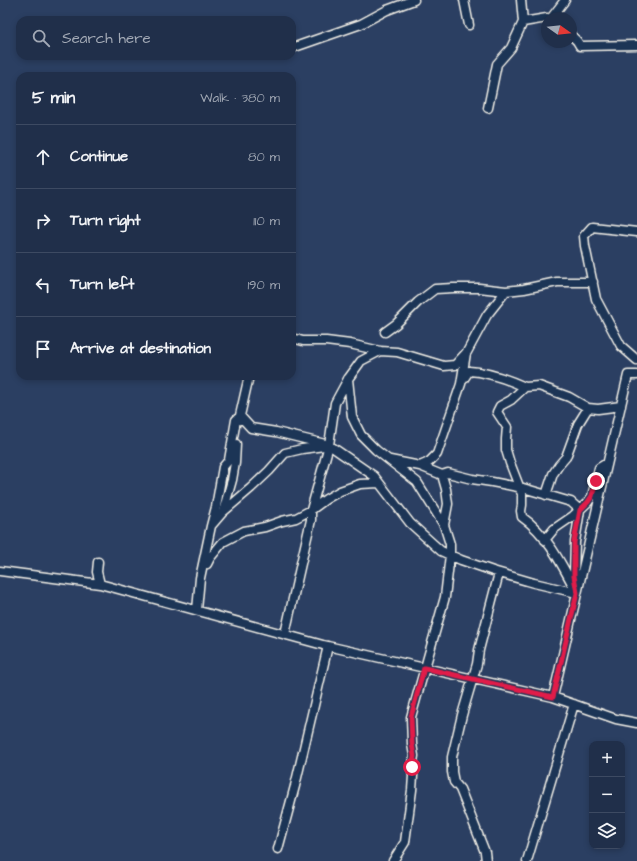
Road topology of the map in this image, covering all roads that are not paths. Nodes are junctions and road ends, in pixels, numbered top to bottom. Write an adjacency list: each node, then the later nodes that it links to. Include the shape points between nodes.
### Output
1 (414, 0): 11 (street, via 387,10 361,24)
2 (464, 0): 8 (street)
3 (521, 0): 7 (street)
4 (565, 0): 5 (street)
5 (555, 12)
6 (541, 19): 7 (street)
7 (523, 22): 12 (street, via 511,48 497,64)
8 (468, 25)
9 (577, 41): 10 (street, via 580,46)
10 (637, 45)
11 (296, 47)
12 (488, 108)
13 (637, 232): 14 (street, via 592,227 584,236)
14 (593, 282): 15 (street, via 556,282); 20 (street, via 596,299 621,346)
15 (506, 291): 16 (street, via 479,288 435,289); 19 (street, via 487,315)
16 (385, 332)
17 (296, 339): 18 (street, via 350,344)
18 (380, 351): 19 (street, via 397,352 444,366 455,365); 22 (street, via 361,361)
19 (467, 352): 24 (street)
20 (637, 360)
21 (637, 375): 26 (street, via 628,375)
22 (348, 379): 29 (street, via 335,403); 30 (street, via 352,417 361,435)
23 (249, 380): 28 (street)
24 (461, 384): 25 (street, via 469,371 506,379); 32 (street, via 437,454)
25 (525, 387): 27 (street, via 539,386 569,397); 35 (street, via 500,406 497,412 507,427 506,450)
26 (621, 406): 27 (street); 31 (street)
27 (588, 408): 36 (street, via 578,424 566,457 553,474)
28 (240, 416): 29 (street, via 251,428); 39 (street, via 232,480); 41 (street, via 236,420 229,460 223,467)
29 (329, 445): 34 (street, via 374,476); 37 (street); 39 (street, via 285,453 269,471)
30 (388, 460): 32 (street); 40 (street, via 417,482)
31 (607, 463): 38 (street, via 599,468 592,496); 49 (street)
32 (420, 466): 33 (street)
33 (442, 475): 35 (street, via 448,473); 40 (street, via 448,504)
34 (379, 483): 37 (street, via 360,484 340,491); 43 (street, via 410,523 441,551)
35 (520, 488): 36 (street); 42 (street, via 522,517 539,531)
36 (546, 495): 38 (street, via 571,502)
37 (312, 510): 47 (street, via 296,518 244,531 223,542 210,558); 51 (street)
38 (580, 510): 42 (street, via 554,529); 49 (street, via 574,542)
39 (223, 512): 41 (street)
40 (444, 524): 43 (street, via 450,544)
41 (211, 526): 47 (street)
42 (545, 540): 49 (street)
43 (450, 555): 46 (street); 53 (street, via 445,597)
44 (98, 562): 48 (street)
45 (0, 571): 48 (street)
46 (498, 573): 49 (street); 54 (street)
47 (200, 578): 50 (street)
48 (100, 584): 50 (street)
49 (577, 593): 55 (street)
50 (197, 610): 51 (street)
51 (284, 634): 52 (street)
52 (328, 646): 53 (street); 58 (street)
53 (424, 668): 54 (street); 59 (street, via 411,717 413,776 404,842)
54 (472, 678): 55 (street); 60 (street, via 452,757 452,772 485,852)
55 (553, 697): 56 (street)
56 (574, 704): 57 (street); 61 (street)
57 (637, 723)
58 (278, 849)
59 (392, 861)
60 (486, 861)
61 (526, 861)

